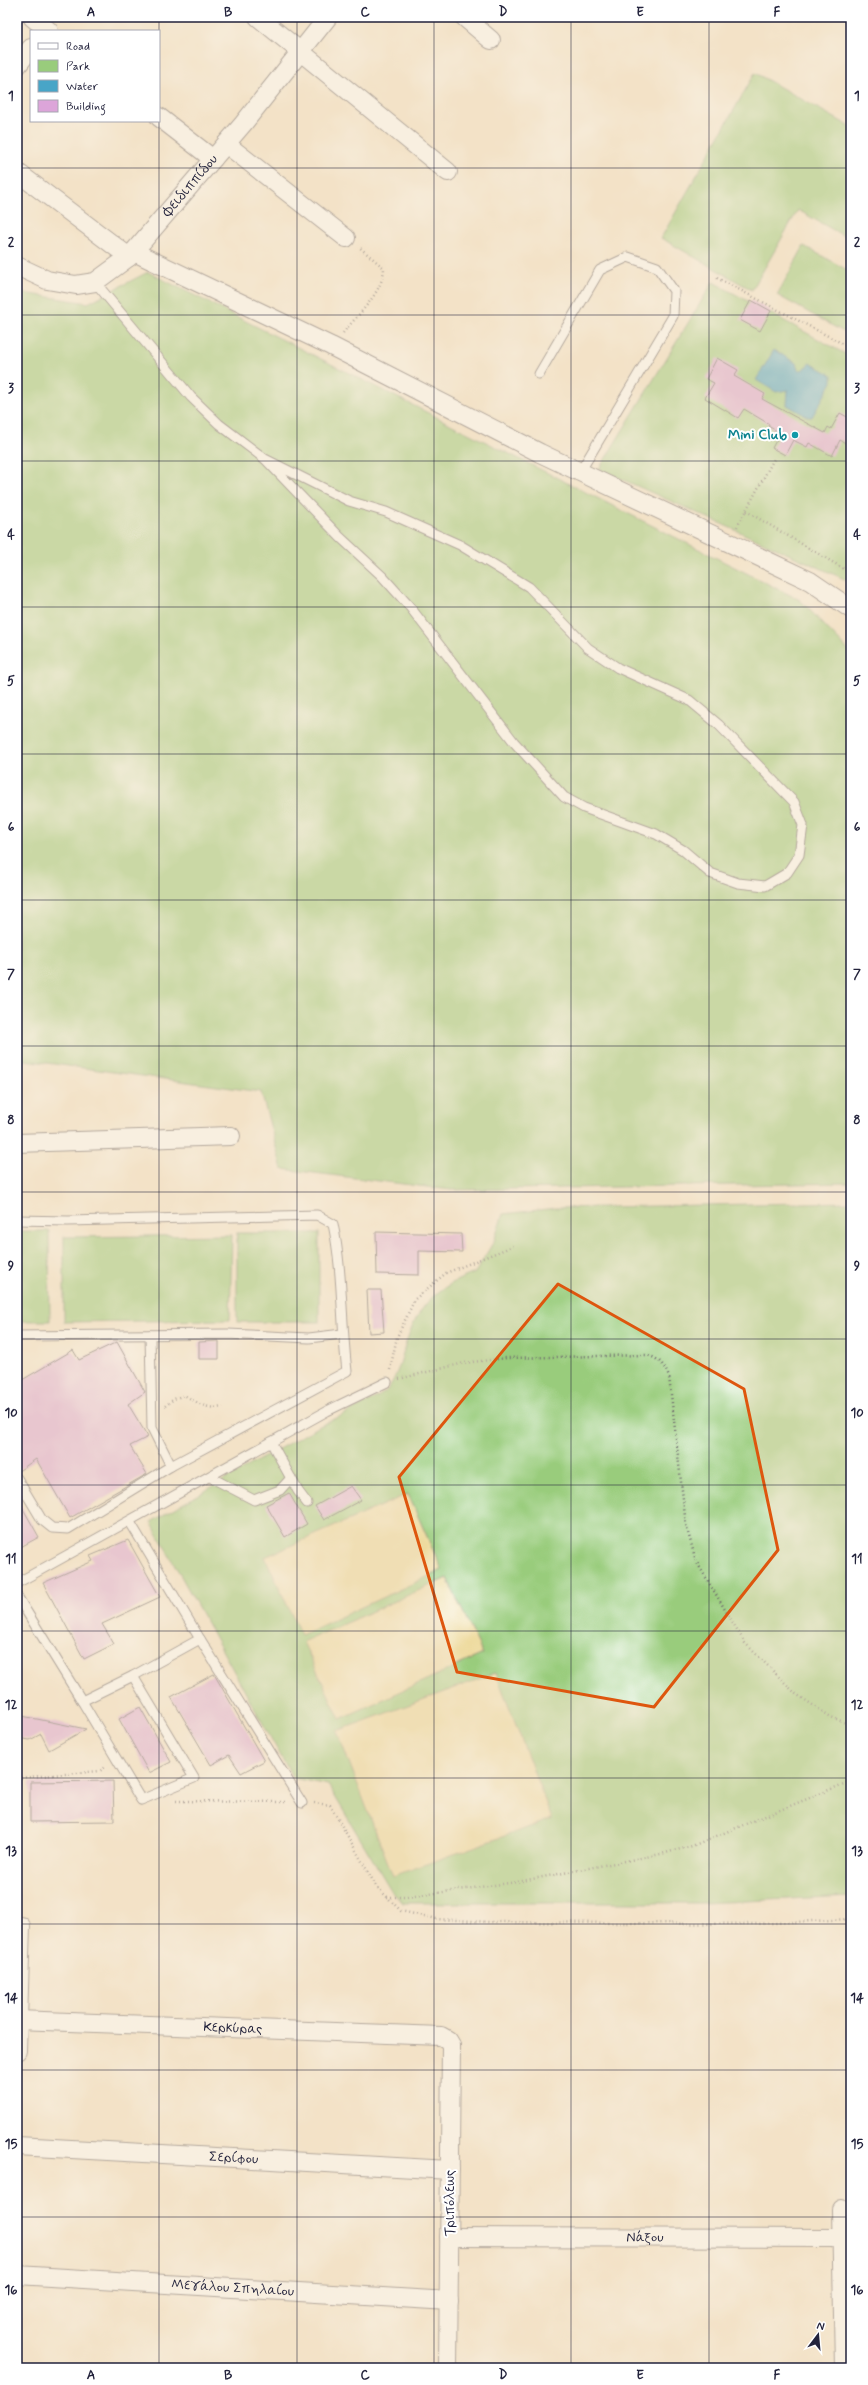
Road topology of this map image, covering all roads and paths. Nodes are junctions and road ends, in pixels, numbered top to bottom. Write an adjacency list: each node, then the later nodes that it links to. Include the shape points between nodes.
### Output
1 (32, 17): 5 (street)
2 (258, 17): 8 (street)
3 (328, 17): 8 (street, Φειδιππίδου)
4 (464, 17): 6 (street)
5 (49, 27)
6 (491, 40)
7 (30, 49): 9 (street)
8 (301, 51): 11 (street, Φειδιππίδου); 14 (street)
9 (17, 66)
10 (160, 117): 12 (street)
11 (226, 144): 12 (street, Φειδιππίδου); 15 (street)
12 (213, 159): 16 (street, Φειδιππίδου)
13 (17, 172): 16 (street)
14 (448, 172)
15 (346, 238): 20 (path, via 384,268 384,280 369,302)
16 (132, 255): 19 (street, Φειδιππίδου); 20 (street)
17 (17, 266): 19 (street, Φειδιππίδου, via 47,280 63,284)
18 (717, 278): 21 (path)
19 (95, 282): 24 (lane, via 191,397 219,424)
20 (331, 346): 25 (street)
21 (851, 348)
22 (539, 374): 25 (lane, via 600,270 628,256 657,267 674,291 673,316)
23 (775, 457): 26 (path)
24 (265, 459): 24 (lane, via 349,501 386,512 460,546 529,587 588,648 618,668 689,700 719,725 794,802 803,825 799,855 787,873 765,886 738,883 710,874 683,850 656,834 584,808 564,797 542,775 483,704 410,607)
25 (580, 472): 27 (street)
26 (746, 511): 27 (path); 28 (path)
27 (729, 542): 29 (street, via 810,581)
28 (851, 574)
29 (851, 609)
30 (231, 1136): 31 (street)
31 (17, 1143)
32 (17, 1220): 34 (lane, via 317,1215 333,1224 339,1254)
33 (513, 1246): 37 (path, via 446,1273 414,1299 398,1337)
34 (342, 1334): 35 (lane, via 309,1338 228,1334); 41 (lane, via 347,1371)
35 (150, 1335): 36 (lane); 39 (lane)
36 (17, 1336)
37 (387, 1382): 40 (lane); 52 (path, via 464,1362 506,1358 637,1355 655,1357 664,1364 669,1377 686,1525 696,1561 745,1643 796,1694 831,1717)
38 (223, 1407): 39 (path, via 213,1409 184,1395 165,1406)
39 (151, 1408): 41 (lane, via 152,1428)
40 (271, 1442): 42 (lane); 44 (lane)
41 (171, 1466): 43 (lane, via 68,1529 52,1528 42,1520)
42 (210, 1477): 44 (lane, via 254,1500 280,1490); 46 (lane)
43 (17, 1478)
44 (291, 1478): 45 (lane)
45 (307, 1503)
46 (130, 1522): 47 (lane); 49 (lane)
47 (17, 1583)
48 (17, 1596): 51 (lane)
49 (200, 1639): 50 (lane); 57 (lane)
50 (133, 1676): 51 (lane); 53 (lane, via 194,1778 141,1800)
51 (82, 1701): 53 (lane)
52 (851, 1725)
53 (115, 1761): 54 (path, via 100,1771)
54 (17, 1778)
55 (851, 1781): 58 (path, via 692,1846 661,1854 517,1882)
56 (171, 1801): 57 (path)
57 (302, 1802): 58 (path, via 330,1805 376,1886)
58 (387, 1897): 59 (path, via 401,1911 437,1919 489,1922 755,1924)
59 (851, 1919)
60 (21, 1926): 61 (street)
61 (17, 2020): 62 (street, Κερκύρας, via 441,2036); 63 (street)
62 (448, 2040): 65 (street, Τριπόλεως, via 451,2045)
63 (17, 2051)
64 (17, 2146): 65 (street, Σερίφου)
65 (450, 2170): 67 (street, Τριπόλεως)
66 (840, 2209): 68 (street)
67 (450, 2237): 68 (street, Νάξου); 70 (street, Τριπόλεως)
68 (841, 2238): 72 (street)
69 (17, 2275): 70 (street, Μεγάλου Σπηλαίου)
70 (449, 2301): 71 (street, Τριπόλεως)
71 (448, 2368)
72 (844, 2368)

